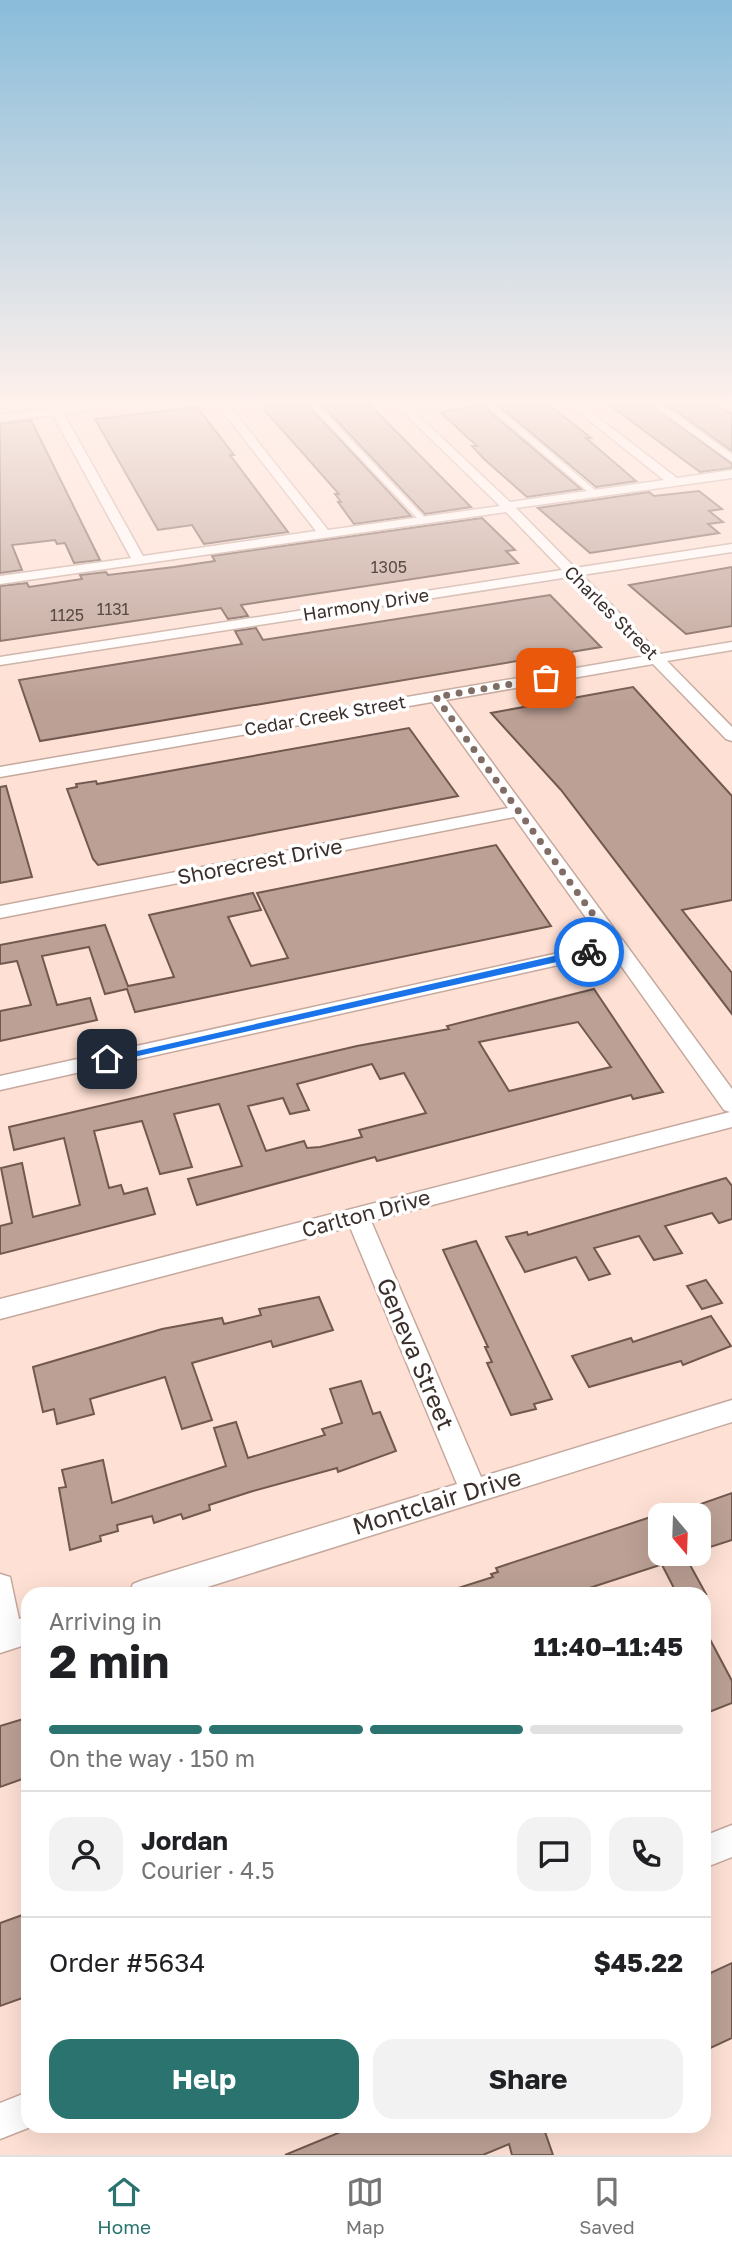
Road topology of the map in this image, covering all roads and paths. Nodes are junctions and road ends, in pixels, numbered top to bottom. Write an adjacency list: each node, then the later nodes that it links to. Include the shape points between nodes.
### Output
1 (108, 504): 10 (street)
2 (301, 504): 8 (street)
3 (407, 504): 7 (lane)
4 (503, 504): 6 (street, Charles Street)
5 (530, 504): 6 (street)
6 (507, 507): 7 (street); 11 (street, Charles Street)
7 (423, 520): 8 (street)
8 (325, 534): 10 (street)
9 (732, 548): 11 (street, Harmony Drive)
10 (139, 561): 12 (street)
11 (572, 573): 14 (street, Charles Street); 15 (street, Harmony Drive)
12 (0, 580)
13 (732, 646): 14 (street, Cedar Creek Street)
14 (656, 659): 16 (street, Cedar Creek Street); 17 (street, Charles Street)
15 (0, 661)
16 (436, 697): 18 (street, Cedar Creek Street); 19 (street)
17 (732, 736)
18 (0, 772)
19 (519, 811): 20 (street, Shorecrest Drive); 21 (street)
20 (0, 912)
21 (616, 946): 22 (street); 23 (street)
22 (0, 1083)
23 (732, 1105)
24 (732, 1119): 25 (street, Carlton Drive)
25 (357, 1216): 26 (street, Carlton Drive); 28 (street, Geneva Street)
26 (0, 1309)
27 (732, 1410): 28 (street, Montclair Drive)
28 (473, 1491): 30 (street, Montclair Drive)
29 (0, 1587): 31 (street)
30 (165, 1587)
31 (12, 1635)
32 (732, 1841): 33 (street)
33 (711, 1849)
34 (21, 2113): 35 (street)
35 (0, 2121)

